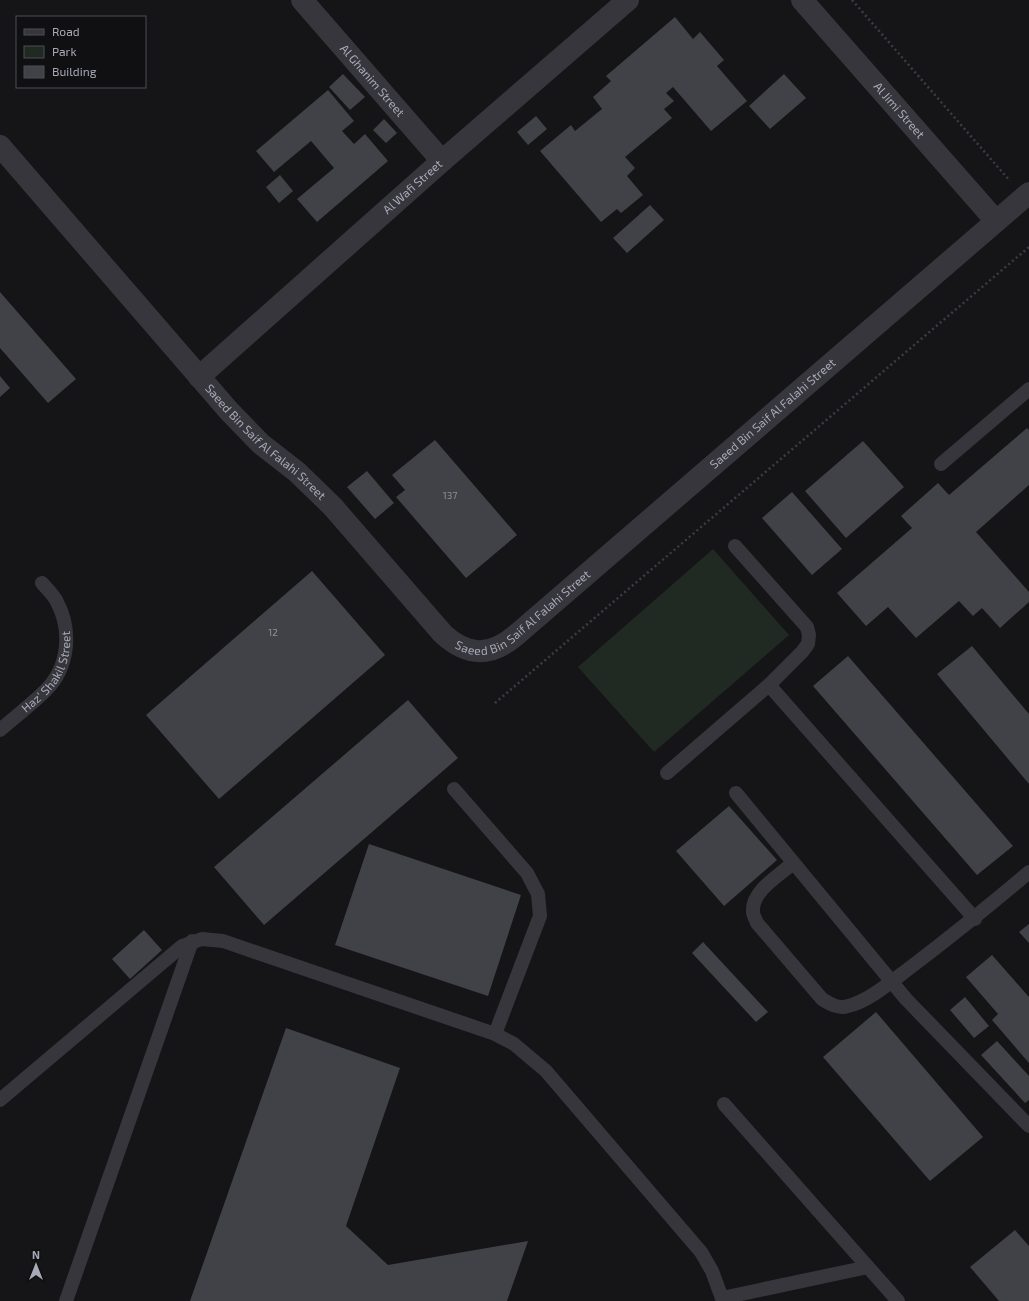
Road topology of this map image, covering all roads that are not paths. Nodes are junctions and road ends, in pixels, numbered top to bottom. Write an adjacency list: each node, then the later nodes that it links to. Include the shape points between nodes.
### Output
1 (302, 0): 5 (street, Al Ghanim Street)
2 (628, 0): 5 (street, Al Wafi Street)
3 (802, 0): 7 (street, Al Jimi Street)
4 (0, 146): 8 (street, Saeed Bin Saif Al Falahi Street)
5 (442, 161): 8 (street, Al Wafi Street)
6 (1020, 188): 7 (street, Saeed Bin Saif Al Falahi Street)
7 (996, 220): 8 (street, Saeed Bin Saif Al Falahi Street, via 515,636 488,651 467,650 454,644 333,507 244,428)
8 (199, 377)
9 (1029, 389): 10 (lane)
10 (940, 464)
11 (735, 546): 13 (lane, via 807,627 809,635 808,644 802,652)
12 (42, 583): 14 (lane, Haz' Shakil Street, via 57,601 66,623 67,646 61,669 48,689)
13 (769, 685): 15 (lane); 20 (lane)
14 (0, 730)
15 (667, 773)
16 (454, 789): 23 (lane, via 527,873 538,894 540,916)
17 (736, 793): 18 (lane)
18 (793, 864): 22 (lane); 22 (lane, via 754,900 753,912 762,929 822,999 833,1006 846,1007 858,1003)
19 (1029, 872): 20 (lane)
20 (975, 919): 22 (lane)
21 (192, 941): 23 (lane, via 223,941); 24 (lane, via 182,946); 29 (lane)
22 (891, 981): 26 (lane, via 934,1030)
23 (495, 1034): 28 (lane, via 514,1044 551,1077 701,1252 712,1271)
24 (0, 1100)
25 (724, 1104): 27 (lane)
26 (1029, 1126)
27 (868, 1267): 28 (lane); 30 (lane)
28 (722, 1300)
29 (66, 1301)
30 (898, 1301)

